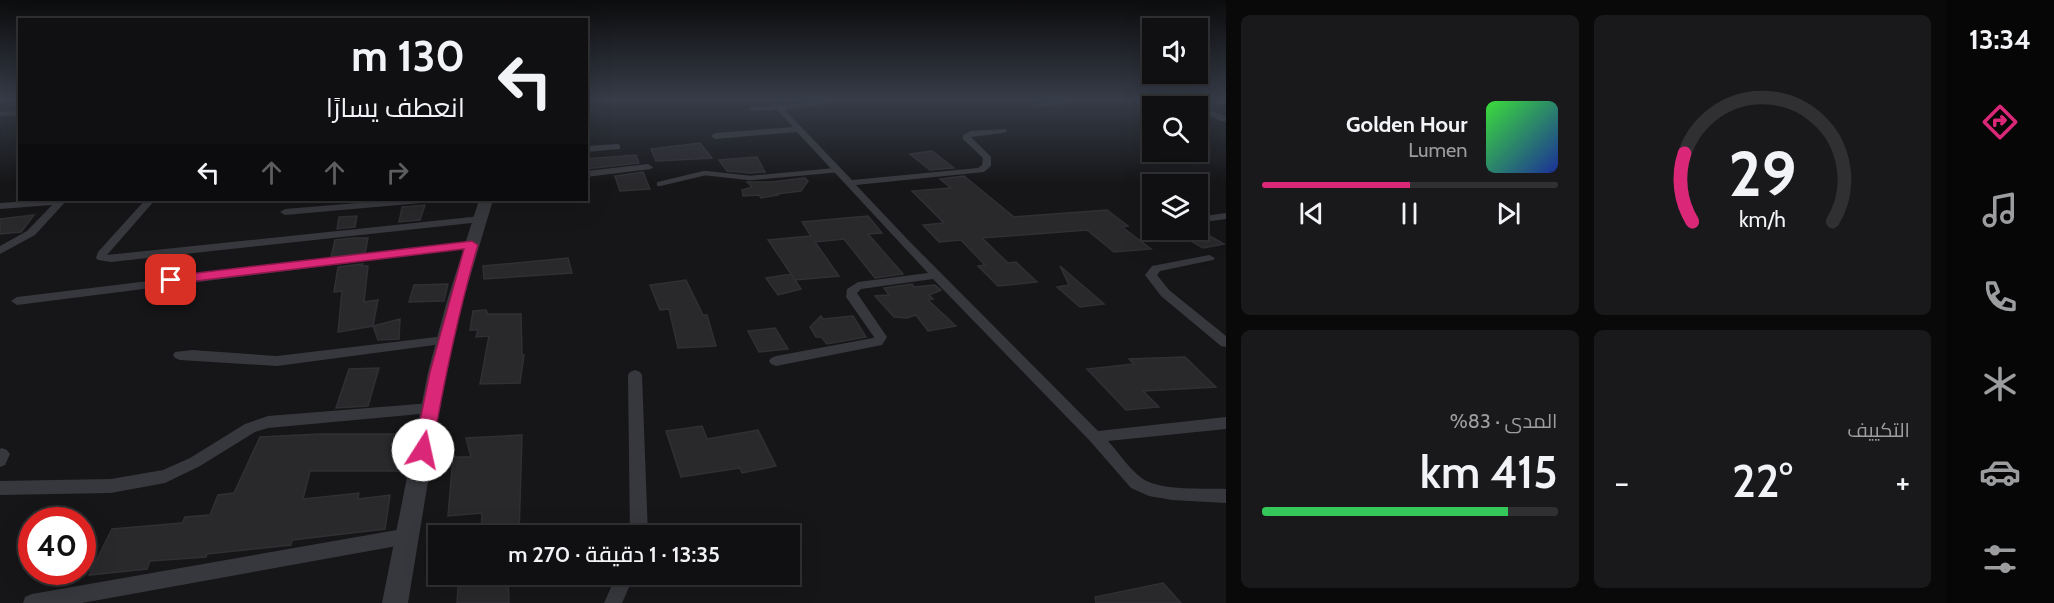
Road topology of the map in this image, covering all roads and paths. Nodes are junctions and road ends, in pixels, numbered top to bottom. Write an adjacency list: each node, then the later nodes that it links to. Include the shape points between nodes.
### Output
1 (798, 129): 3 (street); 7 (street)
2 (1003, 131): 9 (street, via 966,137 987,157 987,166 981,170)
3 (716, 136)
4 (617, 147): 5 (street)
5 (588, 149)
6 (648, 167): 8 (street)
7 (838, 170): 9 (street); 10 (lane, via 750,178 705,173)
8 (588, 174)
9 (850, 183): 24 (street)
10 (659, 184)
11 (51, 201): 16 (street)
12 (60, 201): 22 (street, via 31,233)
13 (149, 201): 20 (street, via 102,258)
14 (410, 201): 17 (street)
15 (486, 201): 20 (street)
16 (0, 206)
17 (285, 212)
18 (1226, 216): 19 (street)
19 (1208, 218)
20 (481, 219): 21 (street)
21 (472, 245): 25 (street); 26 (street)
22 (0, 250)
23 (1209, 258): 27 (street, via 1156,268 1151,275 1166,293)
24 (936, 275): 29 (street, via 858,286 851,292 881,340); 33 (street)
25 (17, 301)
26 (445, 340): 28 (street, via 277,362 208,354); 31 (street)
27 (1226, 343)
28 (180, 355)
29 (776, 361)
30 (635, 375): 36 (street)
31 (431, 408): 34 (street, via 268,422 250,428 165,476 111,486); 37 (street)
32 (1226, 423): 33 (street)
33 (1095, 437): 35 (street, via 1137,483 1149,489)
34 (0, 488)
35 (1226, 496)
36 (639, 525)
37 (408, 536): 39 (street); 40 (street)
38 (621, 585): 41 (street)
39 (32, 603)
40 (395, 603)
41 (613, 603)

